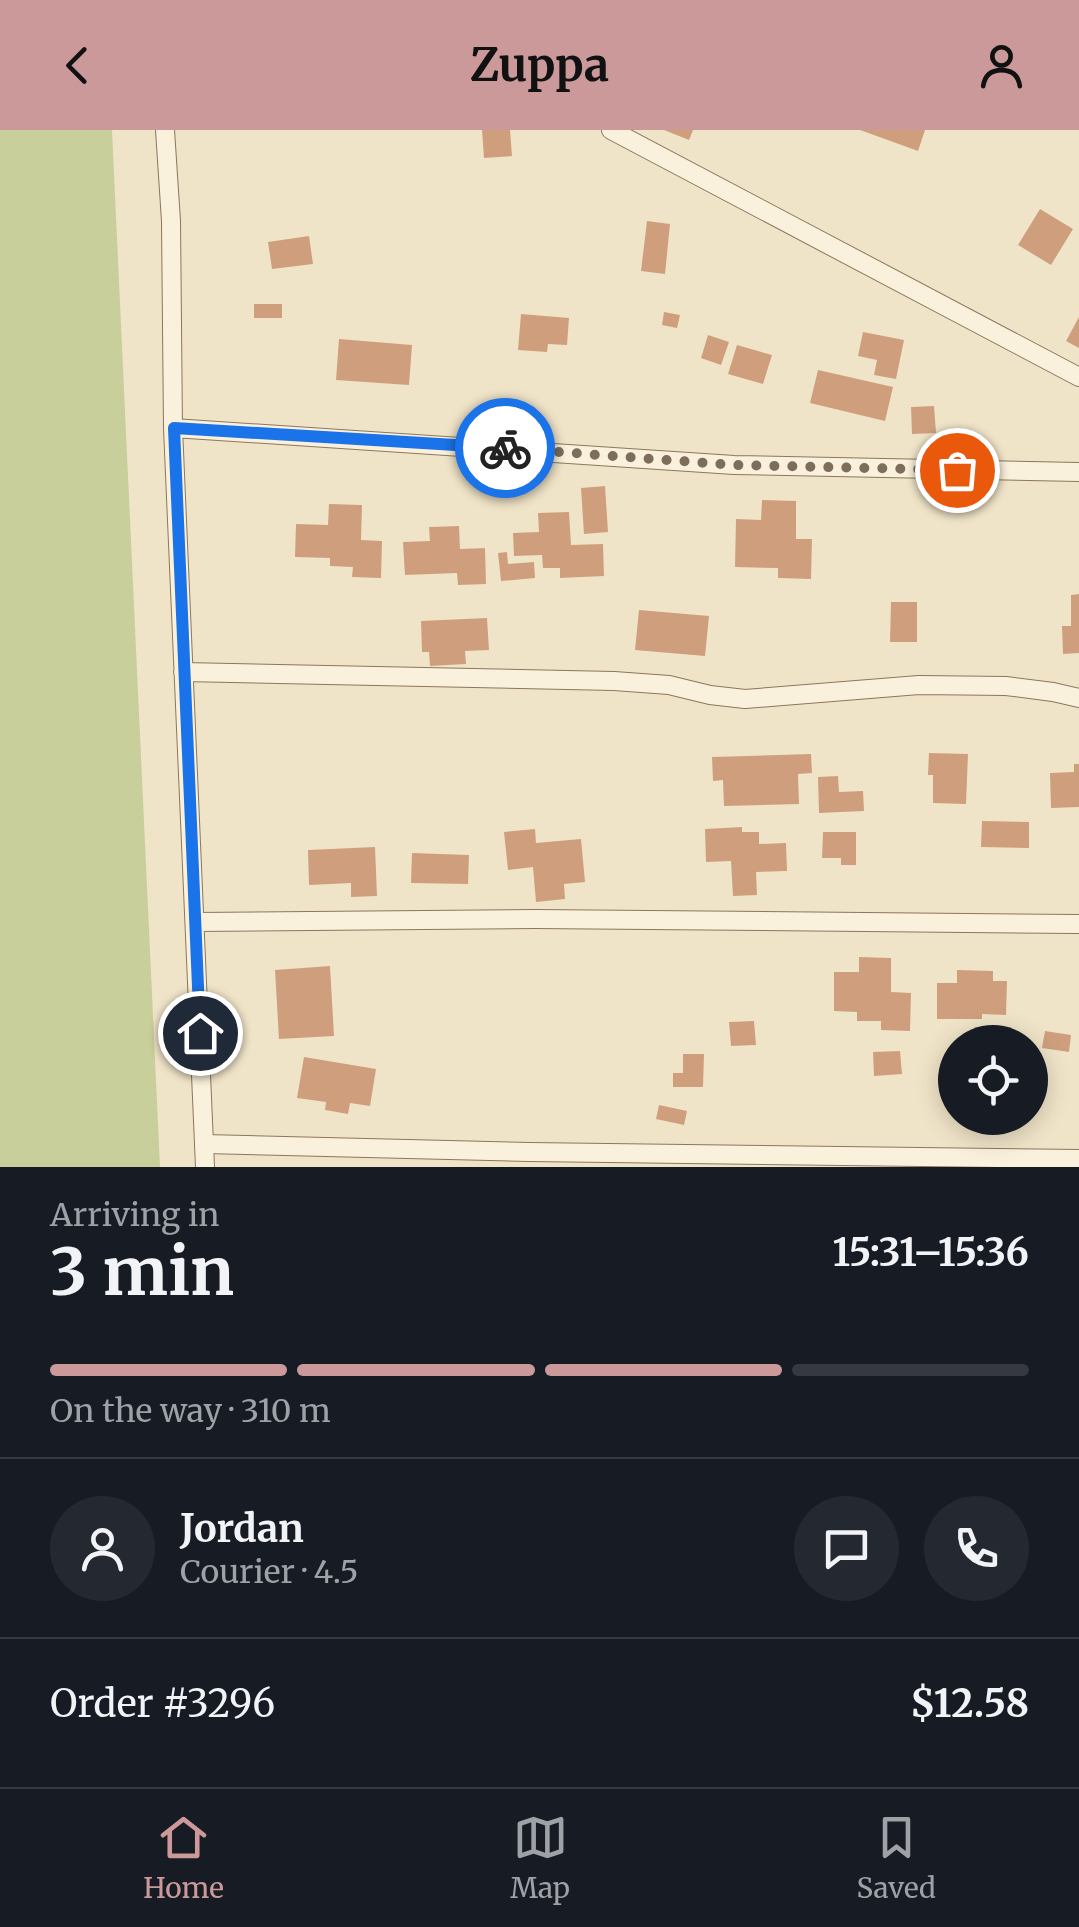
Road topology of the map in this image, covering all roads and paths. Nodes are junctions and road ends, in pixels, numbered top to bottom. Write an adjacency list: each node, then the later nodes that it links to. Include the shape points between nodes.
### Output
1 (165, 130): 4 (street)
2 (611, 130): 3 (street)
3 (1079, 377)
4 (174, 428): 5 (street, via 734,465); 6 (street)
5 (1079, 472)
6 (183, 672): 7 (street, via 614,681 745,699 919,685 1006,686); 8 (street)
7 (1079, 698)
8 (195, 922): 9 (street); 10 (street)
9 (1079, 924)
10 (204, 1144): 11 (street); 12 (street)
11 (1079, 1159)
12 (205, 1167)

